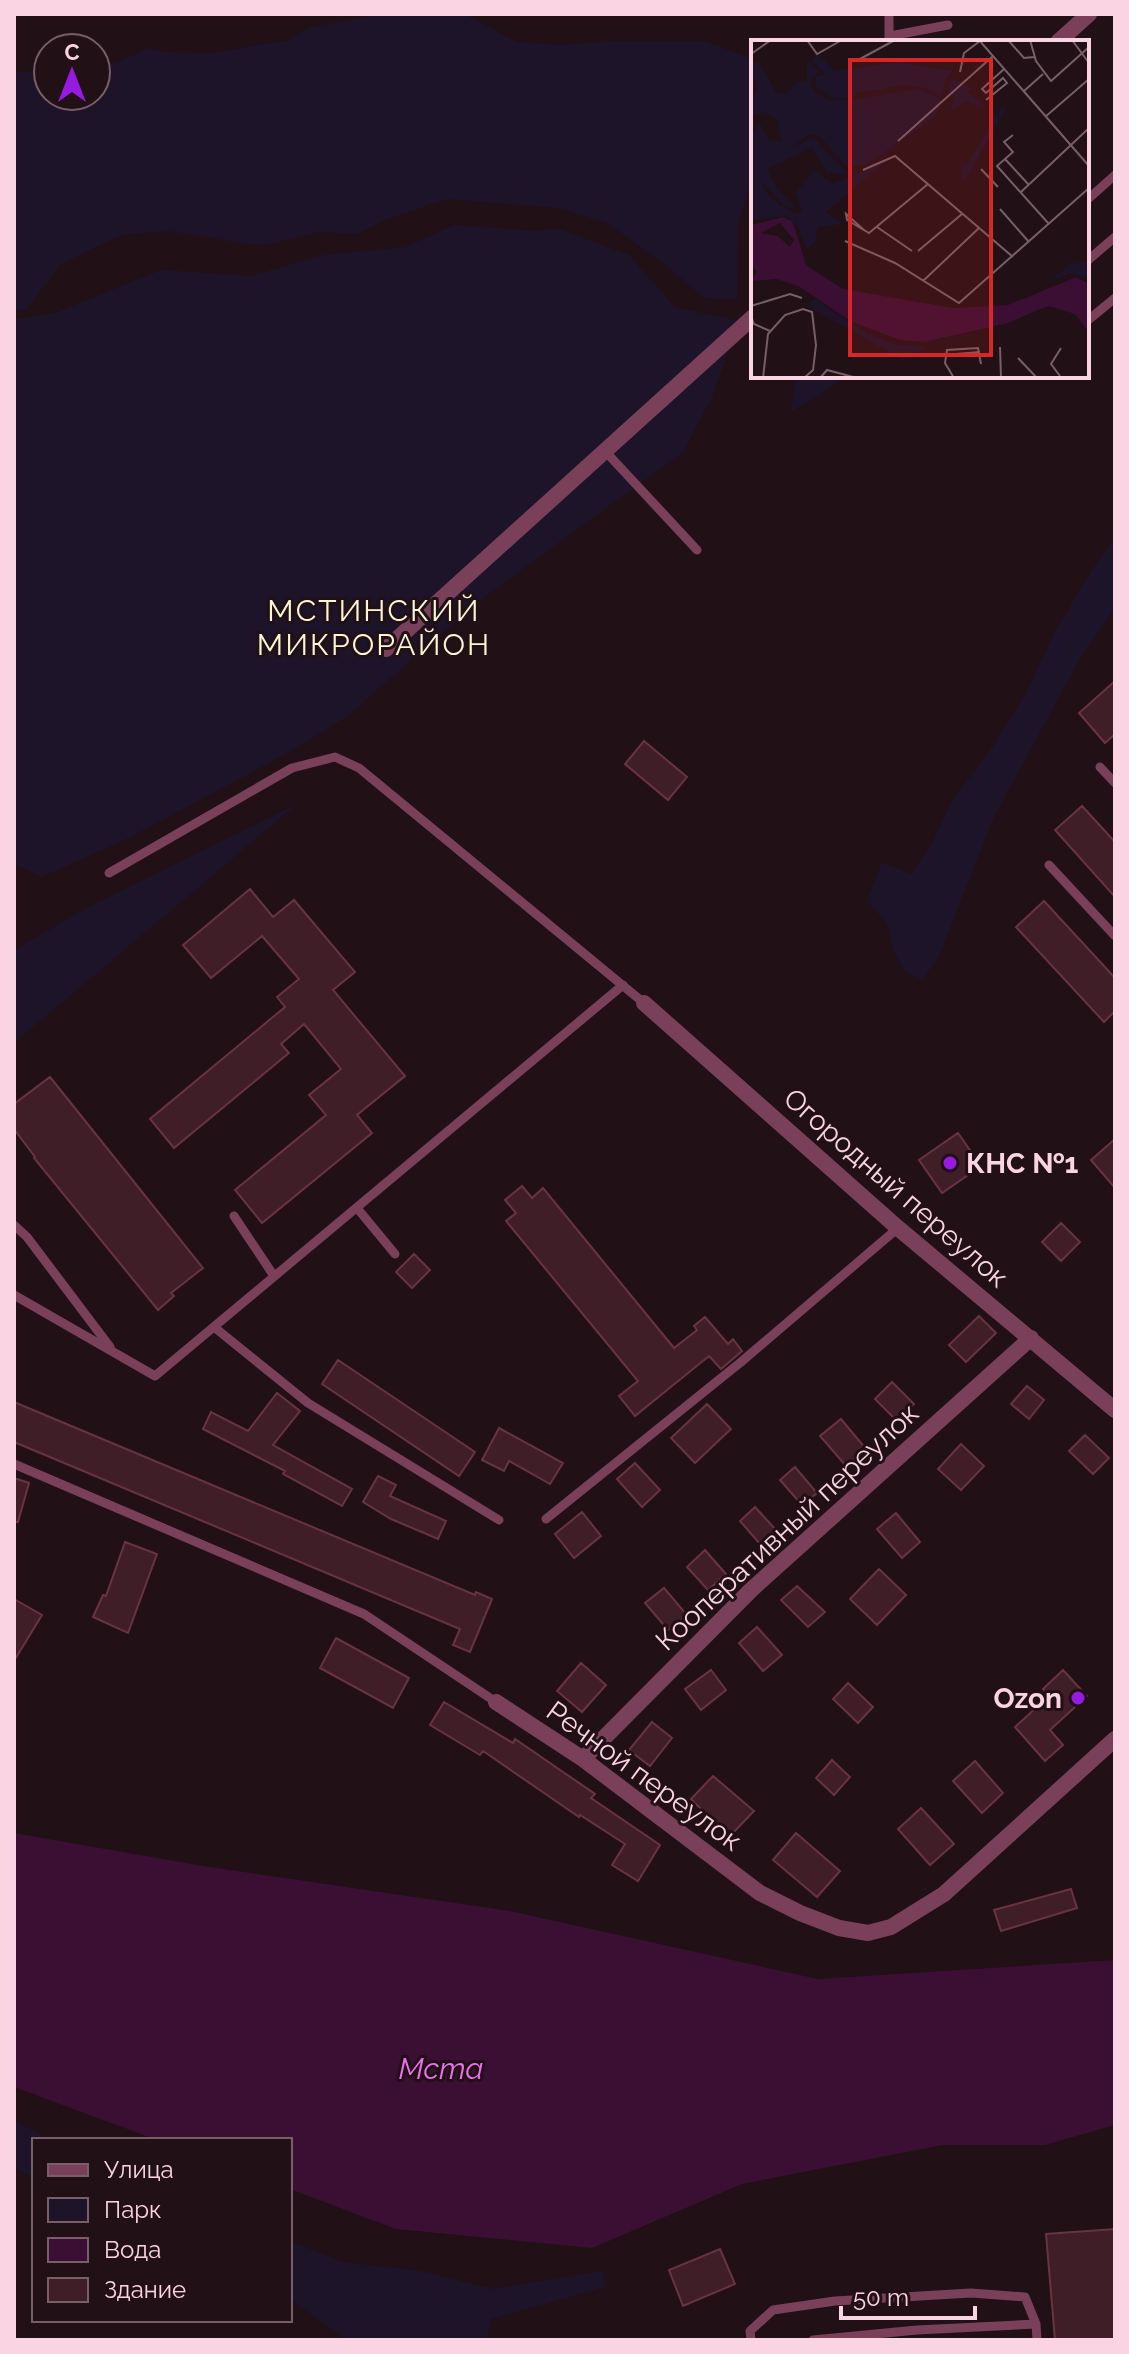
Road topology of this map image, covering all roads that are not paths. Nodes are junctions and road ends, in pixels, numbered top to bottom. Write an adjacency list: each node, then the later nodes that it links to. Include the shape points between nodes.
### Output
1 (889, 14): 4 (lane)
2 (1089, 14): 5 (street)
3 (948, 25): 4 (lane)
4 (889, 39)
5 (1060, 40)
6 (1115, 175): 7 (lane)
7 (1089, 198)
8 (1115, 237): 9 (lane)
9 (1089, 259)
10 (1115, 298): 12 (lane)
11 (751, 319): 13 (street)
12 (1089, 319)
13 (605, 451): 14 (lane); 15 (street)
14 (697, 550)
15 (386, 649)
16 (1100, 767): 17 (lane)
17 (1115, 783)
18 (1049, 865): 20 (lane)
19 (109, 873): 21 (lane, via 292,768 335,757 359,768)
20 (1115, 936)
21 (623, 985): 22 (lane); 23 (lane)
22 (644, 1003): 26 (street, Огородный переулок)
23 (357, 1208): 27 (lane); 28 (lane)
24 (234, 1216): 28 (lane)
25 (14, 1225): 32 (lane)
26 (898, 1228): 31 (street, Огородный переулок); 35 (lane)
27 (395, 1254)
28 (274, 1276): 30 (lane)
29 (14, 1295): 32 (lane)
30 (214, 1327): 32 (lane, via 155,1376); 36 (lane, via 308,1403)
31 (1031, 1338): 33 (street, Огородный переулок); 39 (street, Кооперативный переулок, via 751,1590)
32 (114, 1353)
33 (1115, 1410)
34 (14, 1464): 37 (lane, via 364,1614)
35 (546, 1519)
36 (499, 1520)
37 (496, 1702): 39 (street, Речной переулок)
38 (1115, 1739): 39 (street, Речной переулок, via 944,1894 891,1927 868,1933 839,1928 760,1893)
39 (583, 1759)
40 (1036, 2324): 41 (lane, via 1025,2297 907,2296 773,2310 750,2331); 42 (lane); 43 (lane)
41 (751, 2340)
42 (813, 2340)
43 (1037, 2340)

